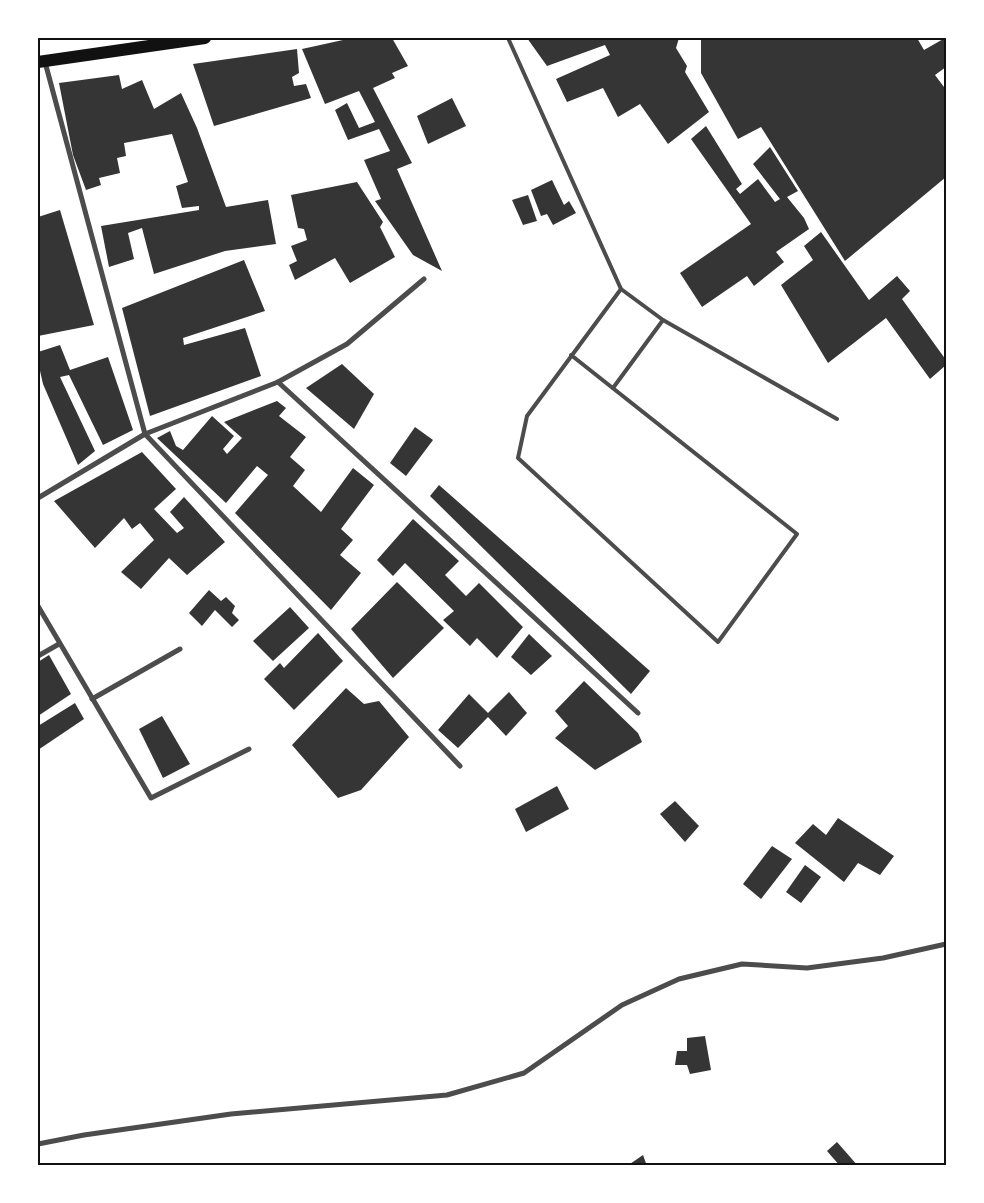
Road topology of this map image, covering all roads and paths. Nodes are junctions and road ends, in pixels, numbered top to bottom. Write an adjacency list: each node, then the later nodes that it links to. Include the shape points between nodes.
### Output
1 (200, 38): 3 (main road)
2 (508, 38): 5 (lane)
3 (41, 61): 11 (street)
4 (424, 279): 8 (street, via 347,344)
5 (621, 289): 6 (lane); 7 (lane)
6 (663, 320): 9 (lane); 10 (lane)
7 (571, 355): 9 (lane); 9 (lane, via 527,416 518,458 718,642 797,534)
8 (278, 382): 11 (street); 18 (street)
9 (613, 388)
10 (837, 419)
11 (145, 434): 12 (street); 20 (street)
12 (38, 498)
13 (38, 606): 14 (street)
14 (59, 644): 16 (street); 17 (street)
15 (180, 649): 17 (street)
16 (38, 656)
17 (92, 699): 19 (street, via 151,798)
18 (638, 713)
19 (248, 749)
20 (460, 766)
21 (946, 944): 22 (street, via 883,958 807,968 742,964 679,979 622,1005 524,1074 447,1095 231,1114)
22 (38, 1144)

